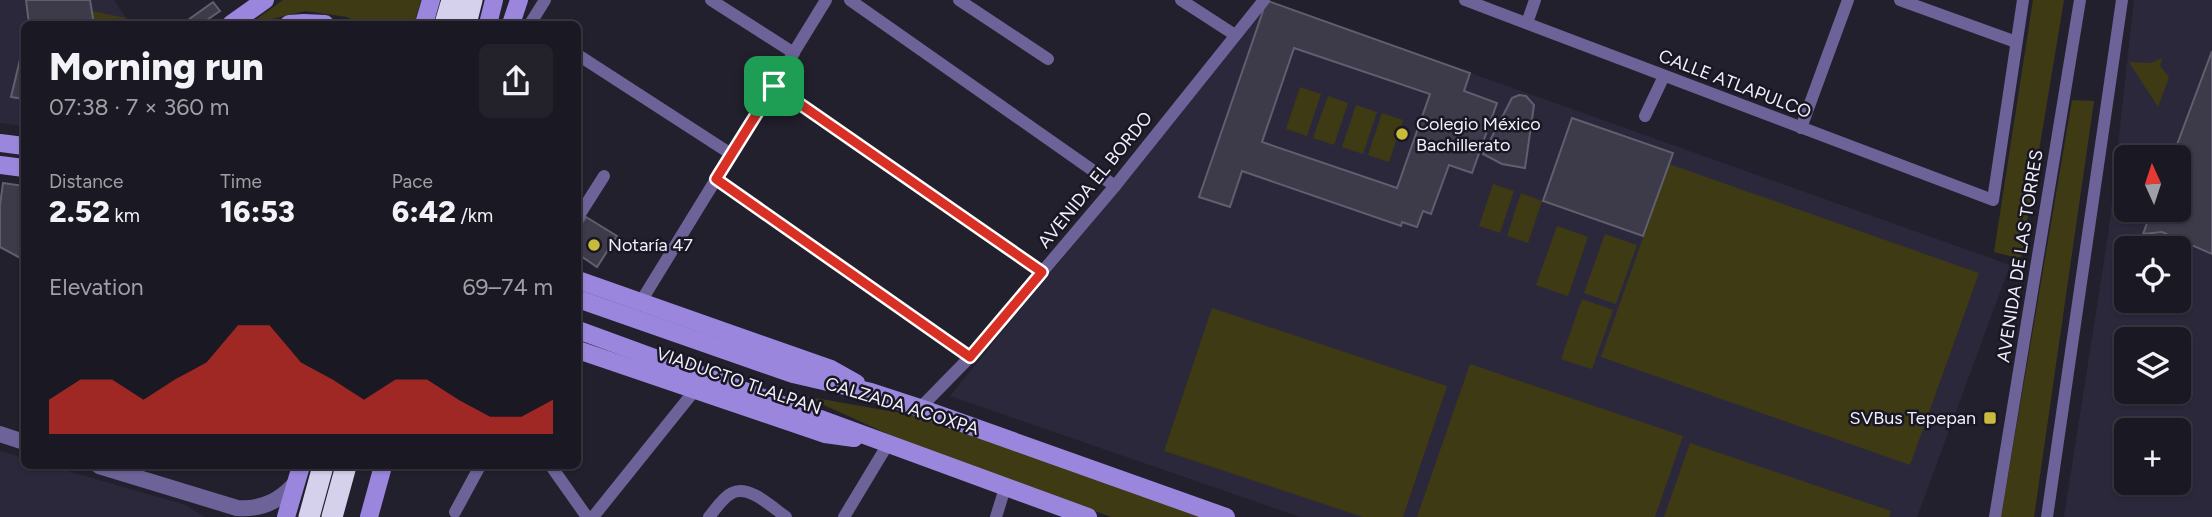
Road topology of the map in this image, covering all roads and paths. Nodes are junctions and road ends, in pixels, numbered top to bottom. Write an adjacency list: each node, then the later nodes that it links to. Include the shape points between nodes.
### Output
1 (265, 0): 21 (main road)
2 (431, 0): 22 (main road)
3 (452, 0): 23 (highway)
4 (472, 0): 24 (highway)
5 (494, 0): 25 (main road)
6 (519, 0): 26 (main road)
7 (545, 0): 27 (street)
8 (711, 0): 31 (street)
9 (826, 0): 31 (street)
10 (850, 0): 43 (street)
11 (959, 0): 33 (street)
12 (1181, 0): 29 (street)
13 (1264, 0): 29 (street, AVENIDA EL BORDO)
14 (1465, 0): 28 (street, CALLE ATLAPULCO)
15 (1535, 0): 28 (street)
16 (1848, 0): 37 (street)
17 (1900, 0): 30 (street)
18 (2023, 0): 30 (street)
19 (2080, 0): 80 (street, AVENIDA DE LAS TORRES)
20 (2122, 0): 81 (street)
21 (235, 21)
22 (425, 21)
23 (446, 21)
24 (467, 21)
25 (489, 21)
26 (521, 21)
27 (523, 21)
28 (1527, 23): 34 (street, CALLE ATLAPULCO)
29 (1235, 35): 43 (street, AVENIDA EL BORDO)
30 (2016, 42): 37 (street, CALLE ATLAPULCO, via 1993,200)
31 (794, 53): 35 (street)
32 (581, 57): 38 (street)
33 (1048, 59)
34 (1664, 76): 36 (street); 37 (street, CALLE ATLAPULCO)
35 (774, 86): 38 (street); 45 (street)
36 (1645, 116)
37 (1801, 128)
38 (730, 154): 42 (street)
39 (0, 165): 40 (main road)
40 (21, 167)
41 (604, 176): 44 (street)
42 (716, 179): 48 (street); 51 (street)
43 (1115, 186): 45 (street, AVENIDA EL BORDO)
44 (581, 212)
45 (1042, 272): 51 (street, AVENIDA EL BORDO)
46 (581, 281): 48 (main road)
47 (581, 300): 53 (main road, CALZADA ACOXPA, via 793,374)
48 (640, 303): 53 (main road, via 831,369)
49 (581, 331): 57 (main road, CALZADA ACOXPA)
50 (581, 351): 52 (main road, VIADUCTO TLALPAN)
51 (970, 357): 54 (street, AVENIDA EL BORDO)
52 (695, 390): 57 (main road, VIADUCTO TLALPAN, via 825,434); 73 (street)
53 (871, 392): 54 (main road, CALZADA ACOXPA)
54 (920, 408): 79 (main road, CALZADA ACOXPA)
55 (0, 434): 56 (street)
56 (21, 441)
57 (888, 444): 65 (main road, CALZADA ACOXPA); 76 (street)
58 (108, 469): 66 (street)
59 (322, 469): 69 (highway)
60 (345, 469): 70 (highway)
61 (478, 469): 67 (street)
62 (553, 469): 72 (street)
63 (379, 471): 71 (main road)
64 (299, 473): 66 (street, via 285,494 270,504); 68 (main road)
65 (1005, 488): 77 (street); 78 (main road, CALZADA ACOXPA)
66 (227, 511)
67 (455, 512)
68 (286, 517)
69 (309, 517)
70 (332, 517)
71 (369, 517)
72 (587, 517)
73 (593, 517)
74 (709, 517): 75 (street, via 734,491 750,493)
75 (786, 517)
76 (844, 517)
77 (996, 517)
78 (1088, 517)
79 (1226, 517)
80 (1995, 517)
81 (2047, 517)

